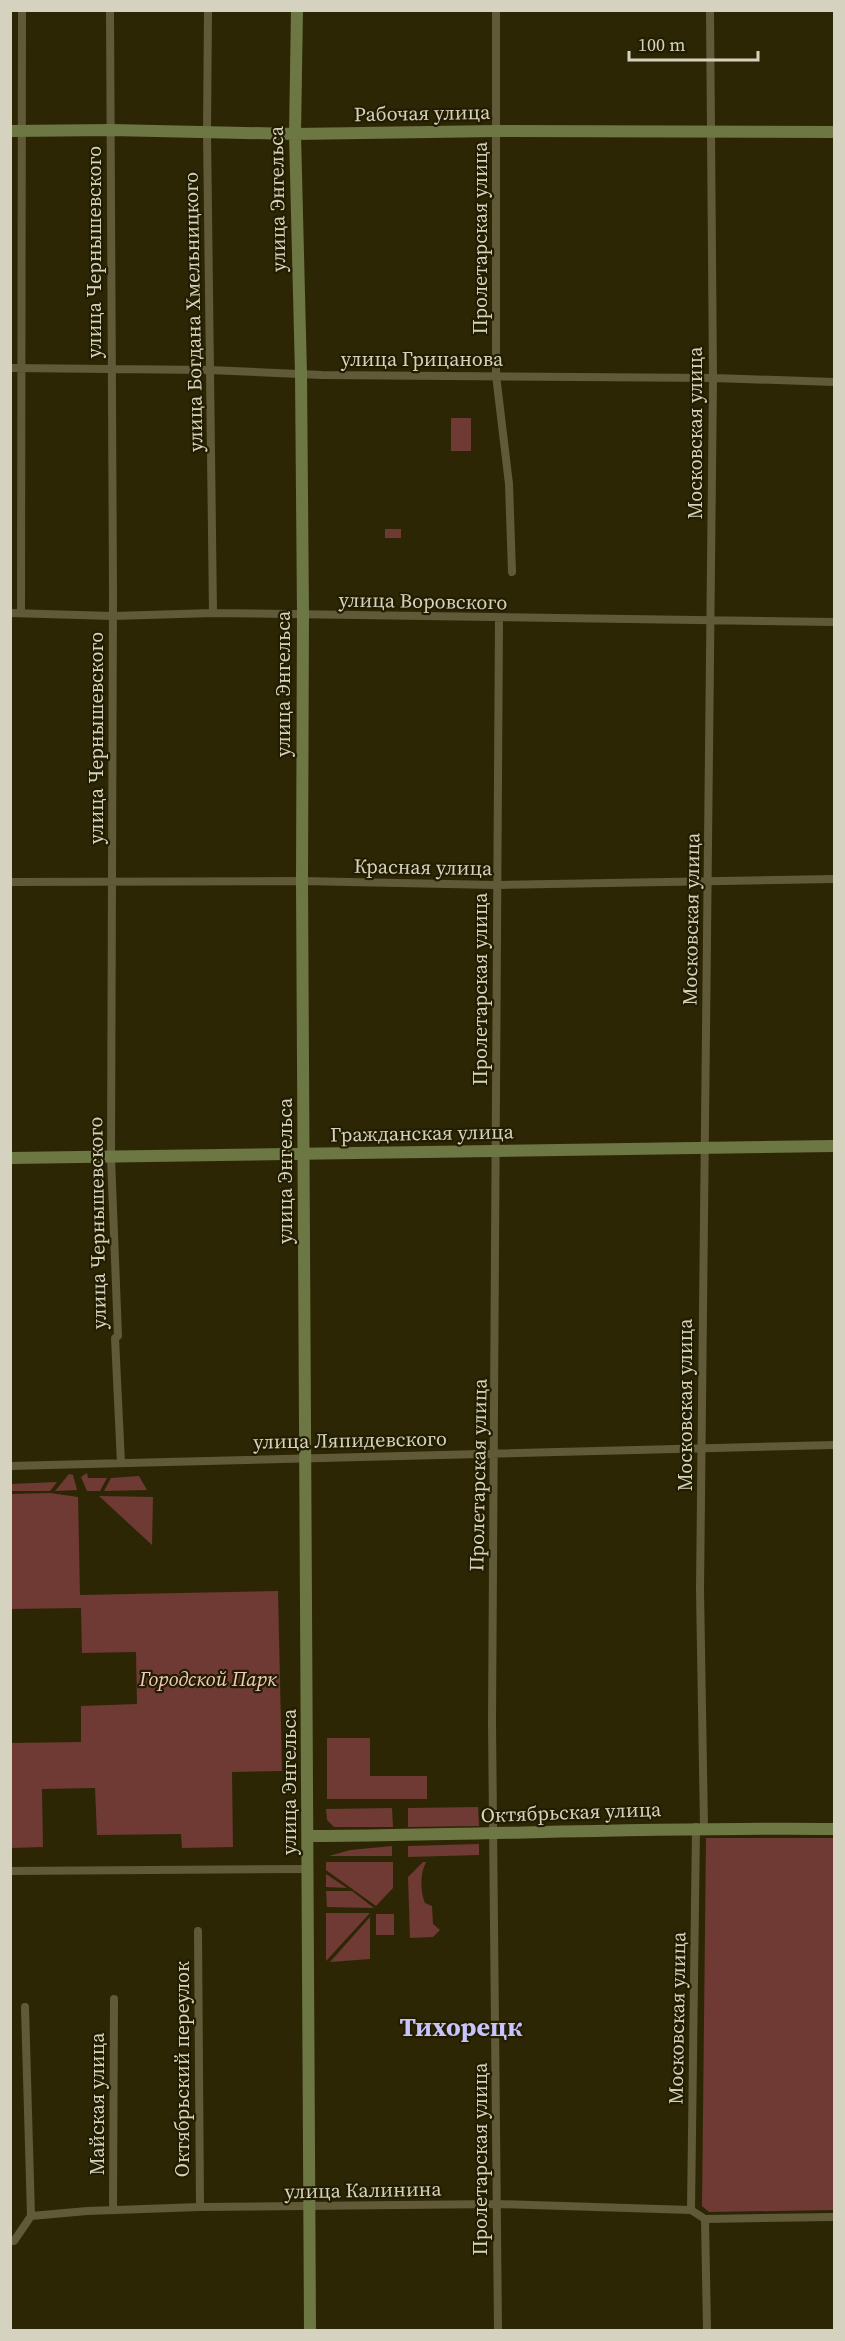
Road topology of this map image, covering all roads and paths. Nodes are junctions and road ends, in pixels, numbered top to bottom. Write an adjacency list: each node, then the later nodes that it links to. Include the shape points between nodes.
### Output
1 (22, 10): 8 (street)
2 (110, 10): 7 (street, улица Чернышевского)
3 (208, 10): 9 (street, улица Богдана Хмельницкого)
4 (297, 10): 13 (main road, улица Энгельса)
5 (496, 10): 10 (street, Пролетарская улица)
6 (710, 10): 12 (street, Московская улица)
7 (111, 130): 8 (main road, Рабочая улица); 9 (main road, Рабочая улица); 16 (street, улица Чернышевского)
8 (16, 131): 15 (street)
9 (207, 131): 13 (main road, Рабочая улица); 17 (street, улица Богдана Хмельницкого)
10 (496, 131): 12 (main road, Рабочая улица); 13 (main road, Рабочая улица); 19 (street, Пролетарская улица)
11 (834, 132): 12 (main road, Рабочая улица)
12 (710, 133): 20 (street, Московская улица)
13 (295, 134): 18 (main road, улица Энгельса)
14 (10, 368): 15 (street, улица Грицанова)
15 (22, 368): 16 (street, улица Грицанова); 24 (street)
16 (110, 369): 17 (street, улица Грицанова); 27 (street, улица Чернышевского)
17 (210, 369): 18 (street, улица Грицанова); 25 (street, улица Богдана Хмельницкого)
18 (301, 374): 19 (street, улица Грицанова); 26 (main road, улица Энгельса)
19 (496, 375): 20 (street, улица Грицанова); 22 (street, Пролетарская улица, via 509,484)
20 (713, 378): 21 (street, улица Грицанова); 29 (street, Московская улица)
21 (834, 382)
22 (512, 572)
23 (10, 613): 24 (street, улица Воровского)
24 (21, 613): 27 (street, улица Воровского)
25 (213, 613): 26 (street, улица Воровского); 27 (street, улица Воровского)
26 (303, 614): 28 (street, улица Воровского); 32 (main road, улица Энгельса)
27 (113, 616): 35 (street, улица Чернышевского)
28 (499, 619): 29 (street, улица Воровского); 36 (street, Пролетарская улица)
29 (710, 621): 30 (street, улица Воровского); 33 (street, Московская улица)
30 (834, 622)
31 (834, 879): 33 (street, Красная улица)
32 (302, 881): 35 (street, Красная улица); 36 (street, Красная улица); 40 (main road, улица Энгельса)
33 (709, 881): 36 (street, Красная улица); 38 (street, Московская улица)
34 (10, 882): 35 (street, Красная улица)
35 (112, 883): 42 (street, улица Чернышевского)
36 (496, 885): 39 (street, Пролетарская улица)
37 (834, 1146): 38 (main road, Гражданская улица)
38 (703, 1148): 39 (main road, Гражданская улица); 44 (street, Московская улица)
39 (497, 1151): 40 (main road, Гражданская улица); 45 (street, Пролетарская улица)
40 (304, 1154): 42 (main road, Гражданская улица); 46 (main road, улица Энгельса)
41 (10, 1158): 42 (main road, Гражданская улица)
42 (111, 1158): 47 (street, улица Чернышевского)
43 (834, 1445): 44 (street, улица Ляпидевского)
44 (702, 1449): 45 (street, улица Ляпидевского); 49 (street, Московская улица)
45 (494, 1453): 46 (street, улица Ляпидевского); 51 (street, Пролетарская улица)
46 (305, 1457): 47 (street, улица Ляпидевского); 52 (main road, улица Энгельса)
47 (120, 1463): 48 (street, улица Ляпидевского)
48 (10, 1466)
49 (700, 1827): 50 (main road, Октябрьская улица); 51 (main road, Октябрьская улица); 62 (street, Московская улица)
50 (834, 1829)
51 (494, 1834): 52 (main road, Октябрьская улица); 58 (street, Пролетарская улица)
52 (308, 1836): 53 (main road, улица Энгельса)
53 (308, 1869): 54 (street); 60 (main road, улица Энгельса)
54 (10, 1871)
55 (198, 1931): 59 (street, Октябрьский переулок)
56 (114, 1999): 61 (street, Майская улица)
57 (25, 2007): 63 (street)
58 (497, 2204): 60 (street, улица Калинина); 62 (street, улица Калинина); 68 (street, Пролетарская улица)
59 (200, 2207): 60 (street, улица Калинина); 61 (street, улица Калинина)
60 (308, 2208): 67 (main road, улица Энгельса)
61 (113, 2210): 63 (street, улица Калинина)
62 (691, 2210): 65 (street)
63 (31, 2216): 66 (street, via 14,2241)
64 (834, 2217): 65 (street)
65 (705, 2219): 69 (street)
66 (10, 2241)
67 (310, 2331)
68 (498, 2331)
69 (707, 2331)

